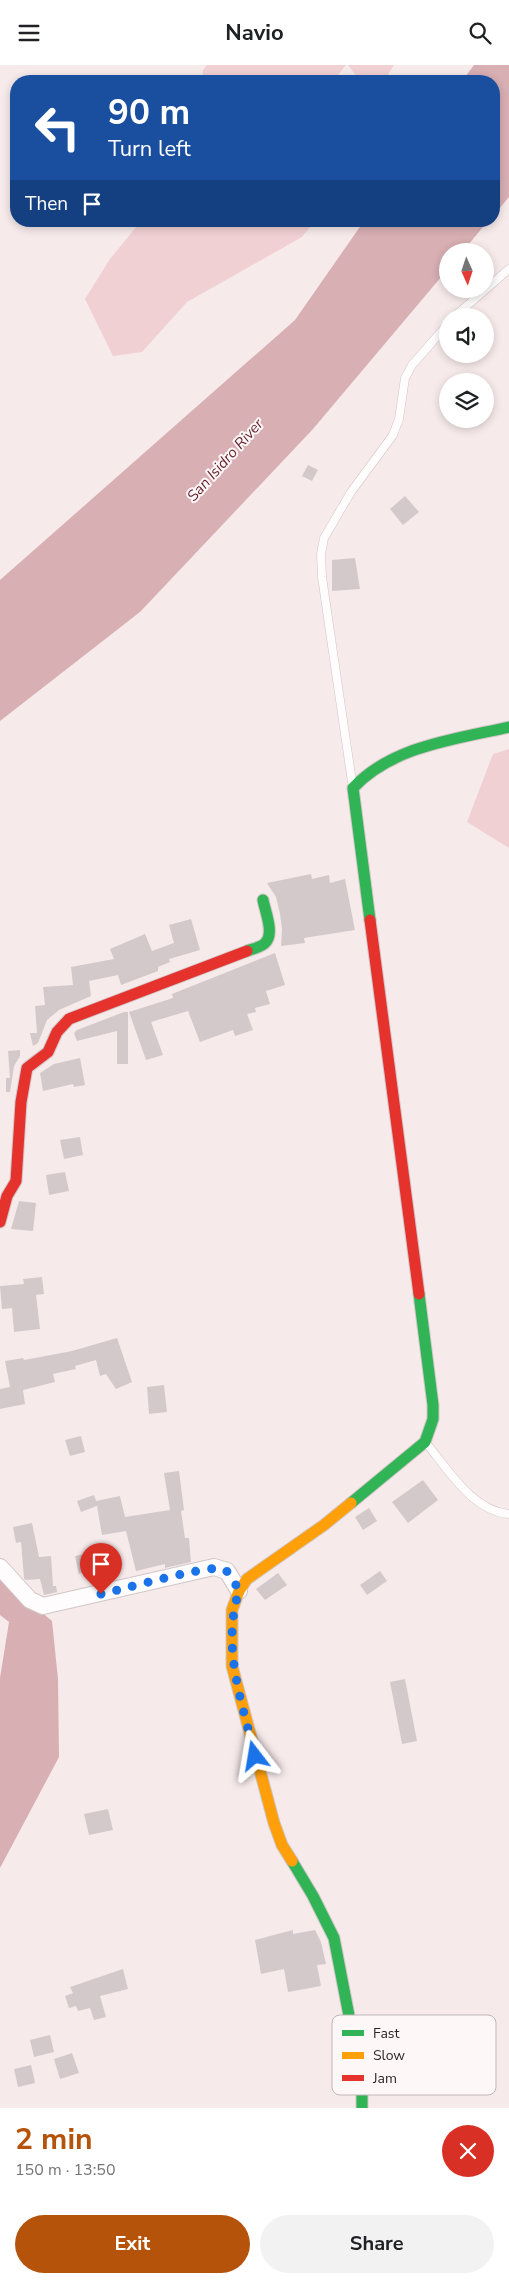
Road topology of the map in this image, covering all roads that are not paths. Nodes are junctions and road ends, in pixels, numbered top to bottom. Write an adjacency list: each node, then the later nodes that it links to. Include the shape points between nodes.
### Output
1 (509, 269): 2 (lane)
2 (464, 308)
3 (439, 335): 5 (lane, via 412,365 405,378 399,419 393,435 351,492 324,538 322,577)
4 (509, 727): 5 (street, via 409,753 366,774)
5 (353, 788): 8 (street, via 433,1405 433,1419)
6 (263, 900): 7 (street, via 269,933 265,944 62,1024 48,1052 27,1068 21,1102 16,1181 7,1196)
7 (0, 1221)
8 (425, 1442): 9 (lane, via 469,1494 485,1506); 11 (street, via 324,1525 259,1569)
9 (509, 1514)
10 (0, 1567): 11 (street, via 30,1600 43,1606 214,1567 227,1571)
11 (239, 1591): 12 (street, via 232,1610 232,1666 282,1845 334,1938)
12 (349, 2015)
13 (362, 2095): 14 (street)
14 (362, 2108)

